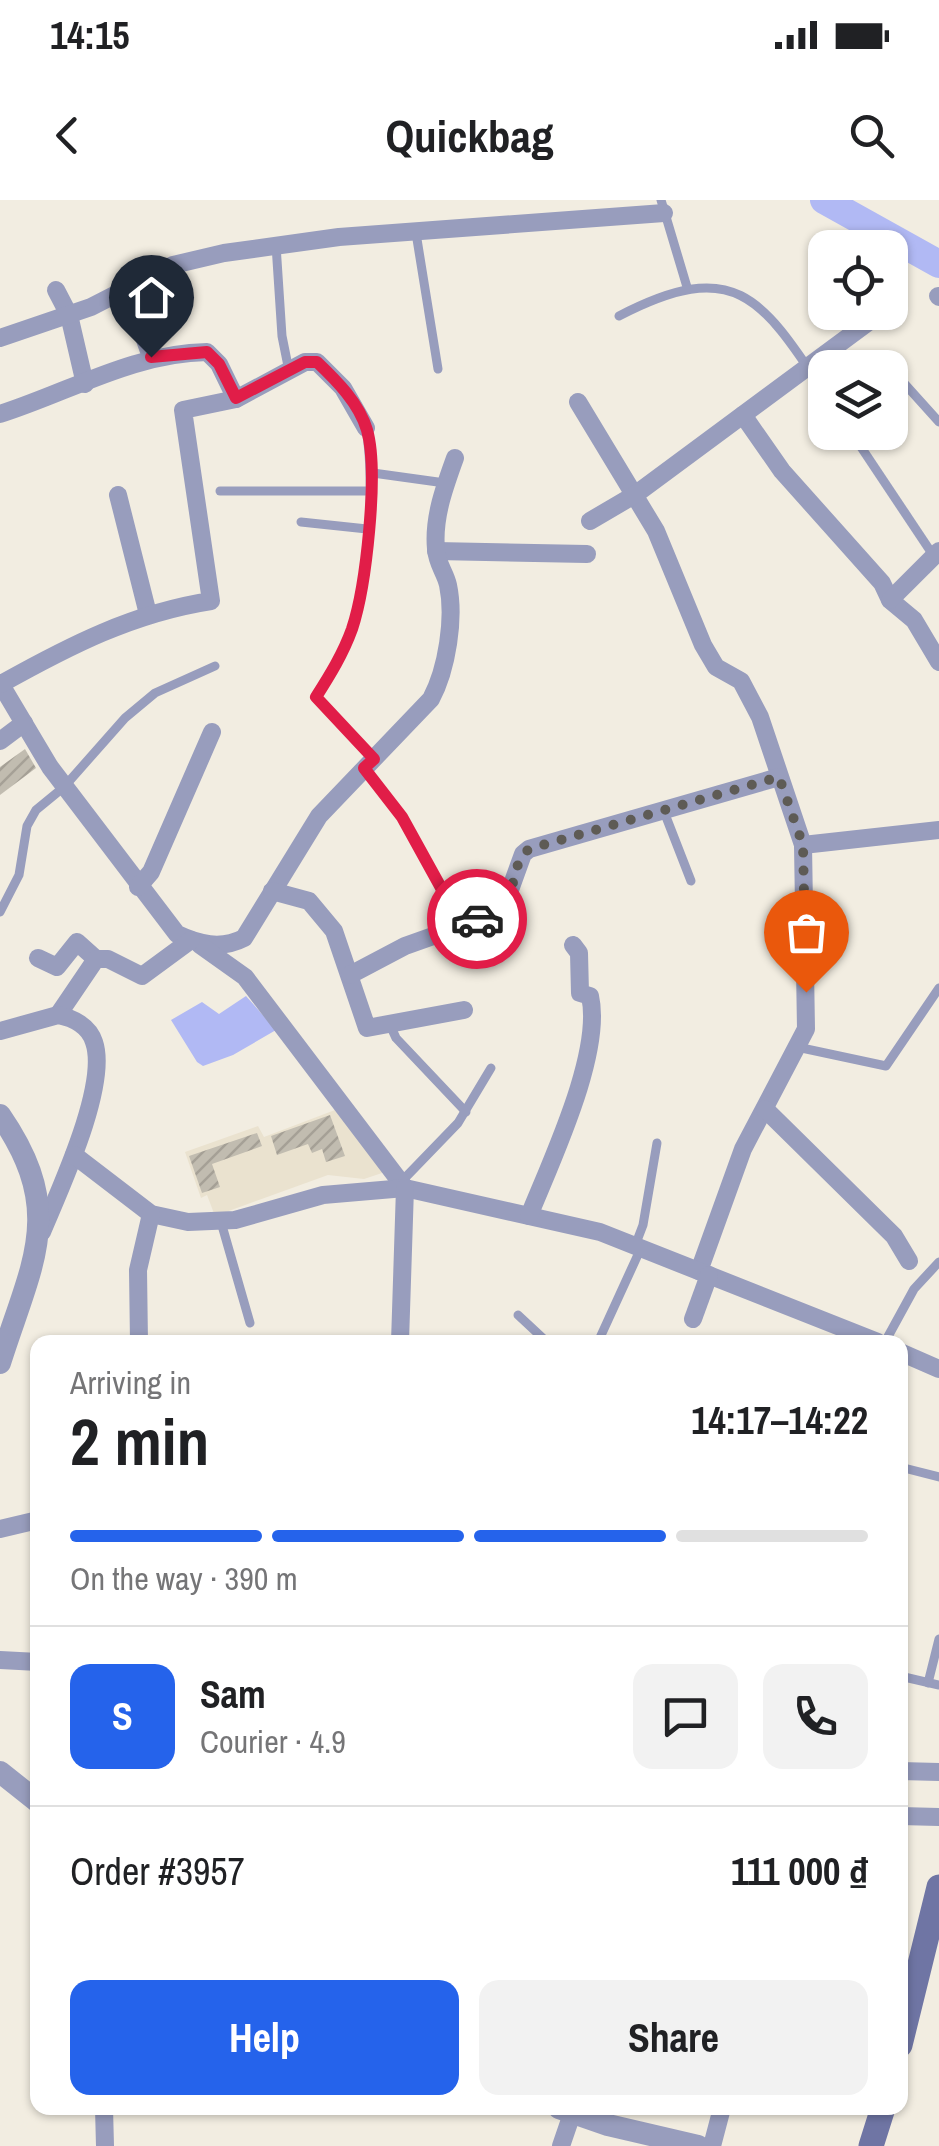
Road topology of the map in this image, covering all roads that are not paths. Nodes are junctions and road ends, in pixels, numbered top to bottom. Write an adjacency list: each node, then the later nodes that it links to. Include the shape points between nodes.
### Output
1 (663, 207): 2 (street); 4 (lane)
2 (416, 233): 3 (street); 14 (lane)
3 (276, 245): 6 (street, via 173,265); 15 (lane)
4 (687, 287): 8 (lane); 13 (lane, via 720,289 750,302 779,323)
5 (56, 290): 7 (street)
6 (128, 290): 7 (street); 12 (street)
7 (69, 314): 10 (street); 16 (street)
8 (618, 316)
9 (858, 330): 11 (street)
10 (0, 338)
11 (831, 350)
12 (151, 357): 16 (street); 18 (street, via 207,352)
13 (808, 367): 21 (street)
14 (438, 369)
15 (289, 371): 18 (street); 23 (street, via 317,362 344,388)
16 (85, 384): 20 (street)
17 (908, 388): 22 (lane)
18 (236, 398): 39 (street, via 184,410 211,601)
19 (578, 402): 30 (street)
20 (0, 414)
21 (743, 415): 30 (street); 38 (street)
22 (939, 422)
23 (366, 428): 26 (lane)
24 (865, 450): 37 (lane)
25 (456, 458): 27 (street)
26 (373, 473): 27 (lane); 29 (lane)
27 (446, 483): 35 (street)
28 (220, 490): 29 (lane)
29 (371, 491): 34 (lane)
30 (636, 494): 32 (street); 47 (street, via 716,667 741,681 760,716)
31 (118, 495): 39 (street)
32 (590, 520)
33 (301, 522): 34 (lane)
34 (367, 529): 46 (lane, via 354,624 316,697)
35 (436, 551): 36 (street); 46 (street, via 448,582 441,681)
36 (587, 554)
37 (937, 554): 38 (street)
38 (890, 600): 40 (street, via 914,620)
39 (148, 614): 42 (street, via 76,642)
40 (939, 662)
41 (215, 666): 48 (lane, via 154,694)
42 (0, 683): 43 (street)
43 (24, 723): 45 (street); 48 (street)
44 (212, 732): 53 (street, via 151,872)
45 (0, 740)
46 (369, 764): 54 (street, via 319,816); 56 (lane)
47 (779, 777): 49 (street); 51 (street)
48 (64, 787): 53 (street); 55 (lane, via 27,826 19,874)
49 (663, 809): 52 (lane); 56 (street, via 529,849 495,914)
50 (939, 830): 51 (street)
51 (803, 845): 67 (street, via 806,1029)
52 (691, 880)
53 (138, 887): 57 (street, via 176,934)
54 (272, 891): 57 (street, via 244,938); 61 (street, via 308,901 334,932)
55 (0, 912)
56 (461, 924): 61 (street)
57 (195, 942): 60 (street, via 142,976); 74 (street, via 245,977)
58 (572, 944): 76 (street, via 580,953 580,993 592,1004 588,1042)
59 (38, 958): 60 (street, via 58,966 77,942)
60 (96, 959): 64 (street)
61 (350, 975): 65 (street, via 366,1028)
62 (939, 988): 67 (lane, via 886,1066)
63 (464, 1010): 65 (street)
64 (58, 1015): 66 (street); 73 (street, via 86,1029 95,1044 95,1072)
65 (390, 1025): 70 (lane)
66 (0, 1031)
67 (797, 1047): 69 (street)
68 (491, 1068): 70 (lane)
69 (764, 1108): 80 (street, via 894,1236); 82 (street, via 743,1150)
70 (466, 1112): 74 (lane)
71 (0, 1114): 78 (street, via 22,1147)
72 (657, 1143): 79 (lane)
73 (74, 1155): 75 (street); 78 (street)
74 (403, 1185): 76 (street); 77 (street, via 322,1195); 88 (street)
75 (151, 1214): 77 (street); 87 (street, via 138,1270)
76 (530, 1216): 79 (street)
77 (221, 1222): 85 (lane)
78 (42, 1232): 92 (street)
79 (638, 1247): 82 (street); 90 (lane)
80 (908, 1261)
81 (939, 1262): 91 (lane, via 914,1288)
82 (704, 1273): 84 (street); 86 (street)
83 (518, 1315): 89 (lane)
84 (693, 1319)
85 (250, 1323)
86 (834, 1333)
87 (138, 1335)
88 (400, 1335)
89 (539, 1335)
90 (601, 1335)
91 (890, 1335)
92 (2, 1350)
93 (908, 1355): 94 (street)
94 (939, 1369)
95 (908, 1469): 96 (lane)
96 (939, 1478)
97 (30, 1522): 98 (street)
98 (0, 1529)
99 (939, 1638): 103 (lane)
100 (0, 1660): 101 (street)
101 (30, 1662)
102 (908, 1678): 103 (lane)
103 (934, 1684)
104 (908, 1771): 106 (street)
105 (0, 1772): 107 (street)
106 (939, 1772)
107 (30, 1796)
108 (908, 1816): 109 (street)
109 (939, 1817)
110 (939, 1888): 111 (main road)
111 (908, 2013)
112 (104, 2115): 117 (street)
113 (567, 2115): 118 (street)
114 (586, 2115): 119 (street)
115 (720, 2115): 120 (street)
116 (881, 2115): 121 (main road)
117 (105, 2146)
118 (561, 2146)
119 (698, 2146)
120 (712, 2146)
121 (871, 2146)

